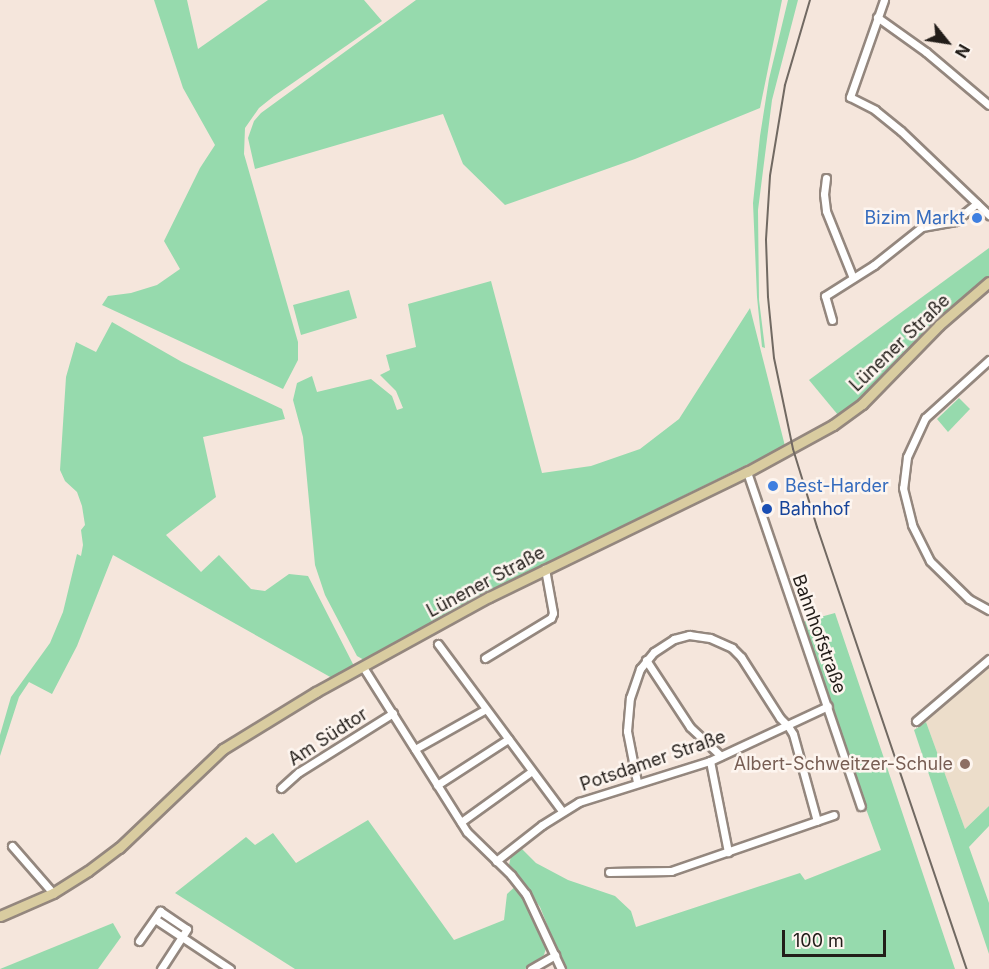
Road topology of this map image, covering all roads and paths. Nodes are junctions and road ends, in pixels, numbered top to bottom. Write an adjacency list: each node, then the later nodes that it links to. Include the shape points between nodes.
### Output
1 (884, 0): 2 (street)
2 (877, 17): 3 (street); 5 (street, via 850,97 875,110 901,131)
3 (989, 105)
4 (826, 178): 7 (street, via 826,211)
5 (977, 203): 6 (street); 7 (street, via 955,221 922,227)
6 (987, 211)
7 (853, 278): 9 (street, via 825,296)
8 (989, 282): 11 (main road, Lünener Straße, via 854,411 808,441)
9 (832, 320)
10 (989, 360): 13 (street, via 926,418 907,457 903,488 912,525 930,561 969,599)
11 (747, 472): 12 (main road, Lünener Straße); 19 (street, Bahnhofstraße)
12 (545, 569): 15 (street, via 551,618); 18 (main road, Lünener Straße)
13 (989, 610)
14 (438, 644): 20 (street)
15 (485, 658)
16 (989, 659): 22 (street)
17 (646, 660): 23 (street, via 674,639 698,635 721,641 741,657); 26 (street, via 690,727); 29 (street, via 634,683 628,713 629,749)
18 (363, 667): 21 (street); 41 (main road, Lünener Straße, via 223,748 119,848)
19 (828, 706): 23 (street, Potsdamer Straße); 32 (street, Bahnhofstraße)
20 (486, 709): 24 (street); 25 (street)
21 (393, 713): 25 (street); 31 (street, Am Südtor, via 299,772)
22 (916, 722)
23 (788, 726): 26 (street, Potsdamer Straße); 35 (street)
24 (508, 739): 28 (street); 30 (street)
25 (415, 749): 30 (street)
26 (721, 756): 27 (street, Potsdamer Straße)
27 (710, 761): 29 (street, Potsdamer Straße); 38 (street)
28 (532, 771): 33 (street); 36 (street)
29 (637, 783): 33 (street, Potsdamer Straße, via 593,796)
30 (437, 786): 36 (street)
31 (281, 788)
32 (861, 806)
33 (562, 811): 39 (street, Potsdamer Straße)
34 (834, 815): 35 (street)
35 (817, 821): 38 (street)
36 (461, 822): 39 (street)
37 (12, 846): 41 (street)
38 (728, 852): 40 (street, via 671,871)
39 (496, 861): 45 (street, via 526,894)
40 (609, 872)
41 (53, 893): 42 (main road, Lünener Straße)
42 (0, 916)
43 (182, 937): 44 (street, via 155,919); 46 (street); 47 (street)
44 (139, 941)
45 (555, 955): 48 (street); 49 (street)
46 (161, 969)
47 (230, 969)
48 (531, 969)
49 (561, 969)

